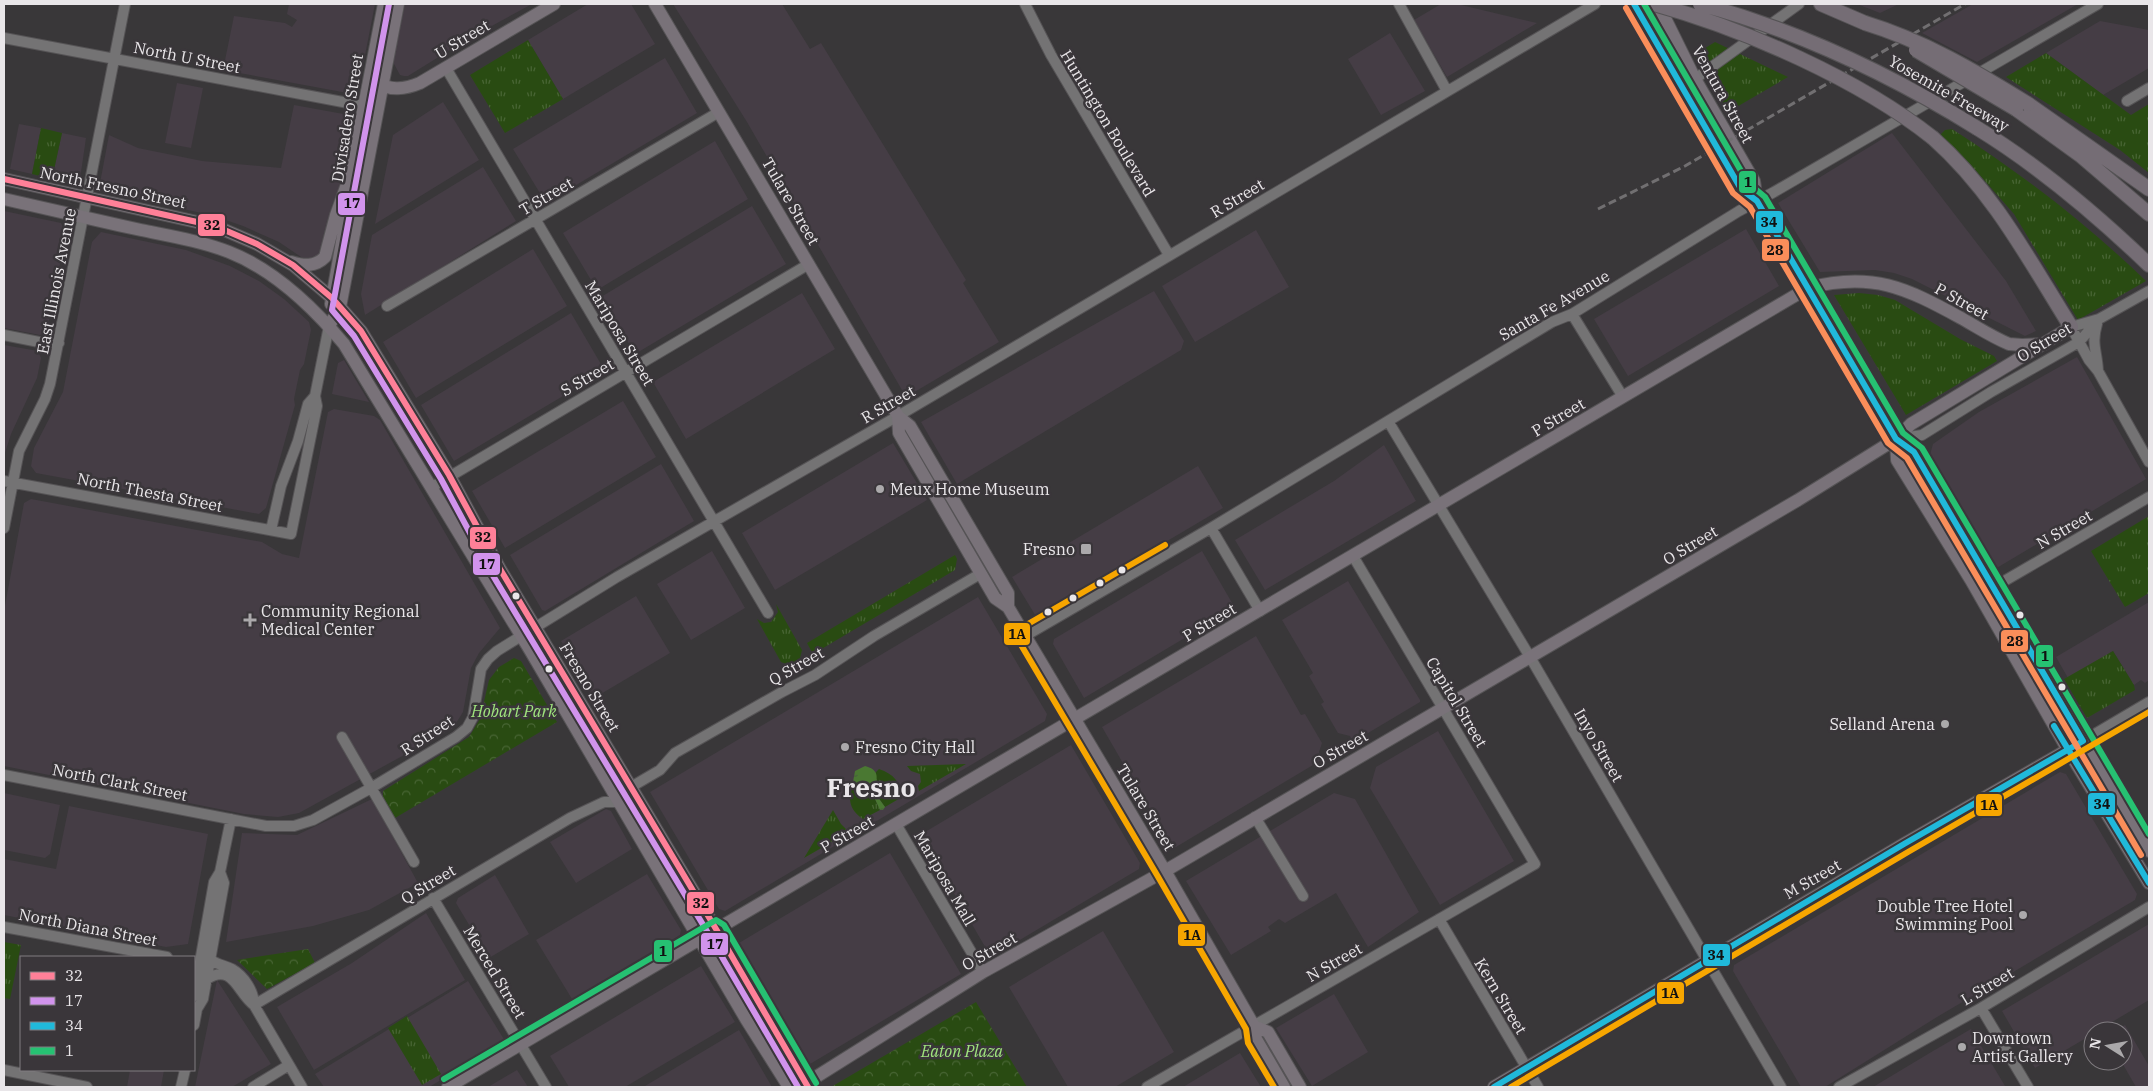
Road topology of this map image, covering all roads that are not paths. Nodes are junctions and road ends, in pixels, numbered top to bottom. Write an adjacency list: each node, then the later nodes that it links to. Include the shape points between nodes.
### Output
1 (125, 4): 16 (street, East Illinois Avenue)
2 (398, 4): 19 (main road, Divisadero Street)
3 (554, 4): 17 (main road, U Street)
4 (655, 4): 25 (main road, Tulare Street)
5 (1025, 4): 36 (street, Huntington Boulevard, via 1051,55)
6 (1399, 4): 21 (street)
7 (1595, 4): 21 (street, R Street)
8 (1634, 4): 32 (main road, Ventura Street, via 1741,189)
9 (1656, 4): 18 (main road, Ventura Street); 47 (highway, bridge, via 1736,32 1817,68 1879,101 1933,138 1965,167 1986,193)
10 (1700, 4): 39 (highway, Yosemite Freeway, bridge, via 1768,25 1849,58 1936,102 2057,184)
11 (1800, 4): 18 (street)
12 (1821, 4): 24 (highway, bridge, via 1938,51)
13 (2098, 4): 32 (street, Santa Fe Avenue)
14 (384, 7): 19 (main road, via 384,41 377,76); 23 (main road, Divisadero Street)
15 (4, 38): 16 (street, North U Street)
16 (114, 59): 23 (street, North U Street); 31 (street, East Illinois Avenue)
17 (446, 68): 19 (main road, U Street, via 411,87); 35 (street, Mariposa Street)
18 (1695, 79): 32 (main road, Ventura Street, via 1754,181)
19 (383, 85): 28 (main road, Divisadero Street)
20 (2149, 88): 22 (street)
21 (1447, 91): 36 (street, R Street)
22 (2127, 101)
23 (364, 106): 26 (main road, Divisadero Street); 28 (main road, via 368,121 362,160)
24 (2022, 107): 29 (highway); 33 (highway, Yosemite Freeway)
25 (719, 112): 35 (street, T Street); 38 (main road, Tulare Street)
26 (352, 173): 37 (main road, via 325,257 308,265); 42 (main road, Divisadero Street)
27 (4, 179): 31 (main road, North Fresno Street)
28 (364, 189): 42 (main road, Divisadero Street)
29 (2149, 189)
30 (4, 198): 34 (main road)
31 (87, 198): 34 (street, East Illinois Avenue); 37 (main road, North Fresno Street, via 215,226)
32 (1757, 201): 40 (main road, Ventura Street); 44 (street, Santa Fe Avenue)
33 (2149, 214)
34 (84, 218): 46 (main road, via 230,252 270,275); 51 (street, East Illinois Avenue)
35 (535, 219): 43 (street, T Street); 55 (street, Mariposa Street)
36 (1169, 255): 58 (street, R Street)
37 (285, 260): 42 (main road, North Fresno Street)
38 (809, 264): 55 (street, S Street); 58 (main road, Tulare Street)
39 (2149, 265)
40 (1808, 288): 49 (main road, P Street, via 1844,281 1884,284 1915,294); 57 (main road, P Street); 60 (main road, Ventura Street)
41 (2149, 291): 45 (street, O Street)
42 (336, 303): 46 (main road, Divisadero Street); 62 (main road, Fresno Street, via 361,331)
43 (387, 306)
44 (1572, 314): 57 (street); 59 (street, Santa Fe Avenue, via 1552,322)
45 (2099, 319): 47 (street, O Street); 50 (street, O Street); 54 (street, via 2093,345)
46 (329, 326): 56 (street); 64 (main road, Fresno Street, via 344,344)
47 (2071, 327): 50 (street); 52 (main road, O Street)
48 (4, 335): 51 (street)
49 (2000, 340): 52 (main road, P Street, via 2022,345); 53 (main road, P Street, via 2007,347)
50 (2080, 342): 54 (street); 60 (street, O Street, via 1922,435)
51 (59, 343): 63 (street, East Illinois Avenue, via 45,399 21,445)
52 (2044, 344): 53 (main road, O Street)
53 (2010, 365): 60 (main road, O Street, via 1911,424)
54 (2098, 371): 61 (street)
55 (625, 372): 62 (street, S Street); 67 (street, Mariposa Street)
56 (315, 396): 70 (street, via 308,404 281,486); 70 (street, North Thesta Street, via 318,406 290,534)
57 (1623, 397): 66 (main road, P Street)
58 (898, 416): 67 (street, R Street); 72 (main road, Tulare Street, via 899,433); 74 (main road, Tulare Street, via 910,426 1008,593)
59 (1388, 421): 66 (street, Inyo Street); 69 (street, Santa Fe Avenue)
60 (1896, 439): 73 (main road, Ventura Street, via 1914,452); 80 (main road, O Street, via 1792,504); 86 (main road, Ventura Street, via 1898,460)
61 (2149, 462)
62 (449, 475): 64 (street, S Street); 77 (main road, Fresno Street)
63 (8, 481): 68 (street, East Illinois Avenue); 70 (street, North Thesta Street)
64 (432, 487): 79 (main road, Fresno Street)
65 (2149, 497): 73 (street, N Street)
66 (1438, 506): 71 (main road, P Street); 80 (street, Inyo Street)
67 (714, 522): 76 (street, Mariposa Street); 77 (street, R Street)
68 (4, 528)
69 (1212, 528): 75 (street); 78 (street, Santa Fe Avenue)
70 (271, 530)
71 (1353, 556): 75 (main road, P Street); 82 (street, Capitol Street)
72 (980, 574): 74 (main road, Tulare Street, via 995,598); 88 (street, Q Street, via 874,636 815,676 675,753 660,770)
73 (1994, 587): 85 (main road, Ventura Street)
74 (1008, 607): 78 (main road, Tulare Street)
75 (1260, 611): 83 (main road, P Street)
76 (768, 613)
77 (536, 628): 79 (street, R Street); 88 (main road, Fresno Street)
78 (1025, 636): 83 (main road, Tulare Street)
79 (522, 637): 89 (street, R Street, via 492,655 485,664 478,678 473,717 462,732); 90 (main road, Fresno Street)
80 (1530, 656): 82 (main road, O Street); 109 (street, Inyo Street)
81 (2149, 702): 85 (street, M Street)
82 (1442, 707): 91 (main road, O Street); 96 (street, Capitol Street)
83 (1075, 720): 93 (main road, P Street); 97 (main road, Tulare Street)
84 (342, 737): 89 (street)
85 (2084, 741): 86 (main road, M Street); 94 (main road, Ventura Street)
86 (2068, 750): 99 (main road, Ventura Street); 109 (main road, M Street)
87 (4, 775): 92 (street, North Clark Street)
88 (631, 787): 105 (main road, Fresno Street)
89 (372, 788): 92 (street, R Street, via 313,820 294,826 266,826); 95 (street)
90 (621, 802): 101 (street, Q Street, via 604,802 570,818); 106 (main road, Fresno Street)
91 (1256, 817): 97 (main road, O Street); 100 (street)
92 (231, 819): 98 (street)
93 (896, 824): 105 (main road, P Street); 110 (street, Mariposa Mall)
94 (2149, 851)
95 (414, 862)
96 (1535, 864): 103 (street, N Street)
97 (1165, 871): 110 (main road, O Street); 115 (main road, Tulare Street)
98 (220, 872): 108 (street, via 224,883); 111 (street, via 214,882)
99 (2149, 883)
100 (1303, 896)
101 (434, 898): 113 (street, Q Street); 116 (street, Merced Street)
102 (2149, 907): 114 (street, L Street)
103 (1439, 919): 115 (street, N Street); 118 (street, Kern Street)
104 (4, 927): 107 (street, North Diana Street)
105 (716, 929): 106 (main road, P Street); 121 (main road, Fresno Street)
106 (700, 938): 116 (main road, P Street); 128 (main road, Fresno Street)
107 (162, 956)
108 (210, 959): 111 (street); 113 (street, via 242,978 254,996)
109 (1706, 960): 118 (main road, M Street); 134 (street, Inyo Street)
110 (983, 972): 121 (main road, O Street)
111 (199, 974): 112 (street, via 203,999); 113 (street, via 228,976)
112 (195, 1001)
113 (254, 1005): 117 (street)
114 (1980, 1008): 135 (street, L Street); 136 (street)
115 (1254, 1026): 129 (street, N Street); 130 (main road, Tulare Street, via 1256,1039); 131 (main road, Tulare Street, via 1268,1032)
116 (521, 1044): 126 (main road, P Street); 127 (street, Merced Street)
117 (288, 1065): 124 (street); 125 (street)
118 (1527, 1068): 132 (main road, M Street); 133 (street, Kern Street)
119 (4, 1070): 122 (street)
120 (185, 1071): 123 (street)
121 (804, 1086)
122 (87, 1087)
123 (182, 1087)
124 (254, 1087)
125 (302, 1087)
126 (448, 1087)
127 (546, 1087)
128 (789, 1087)
129 (1147, 1087)
130 (1284, 1087)
131 (1300, 1087)
132 (1494, 1087)
133 (1538, 1087)
134 (1781, 1087)
135 (1839, 1087)
136 (2028, 1087)

